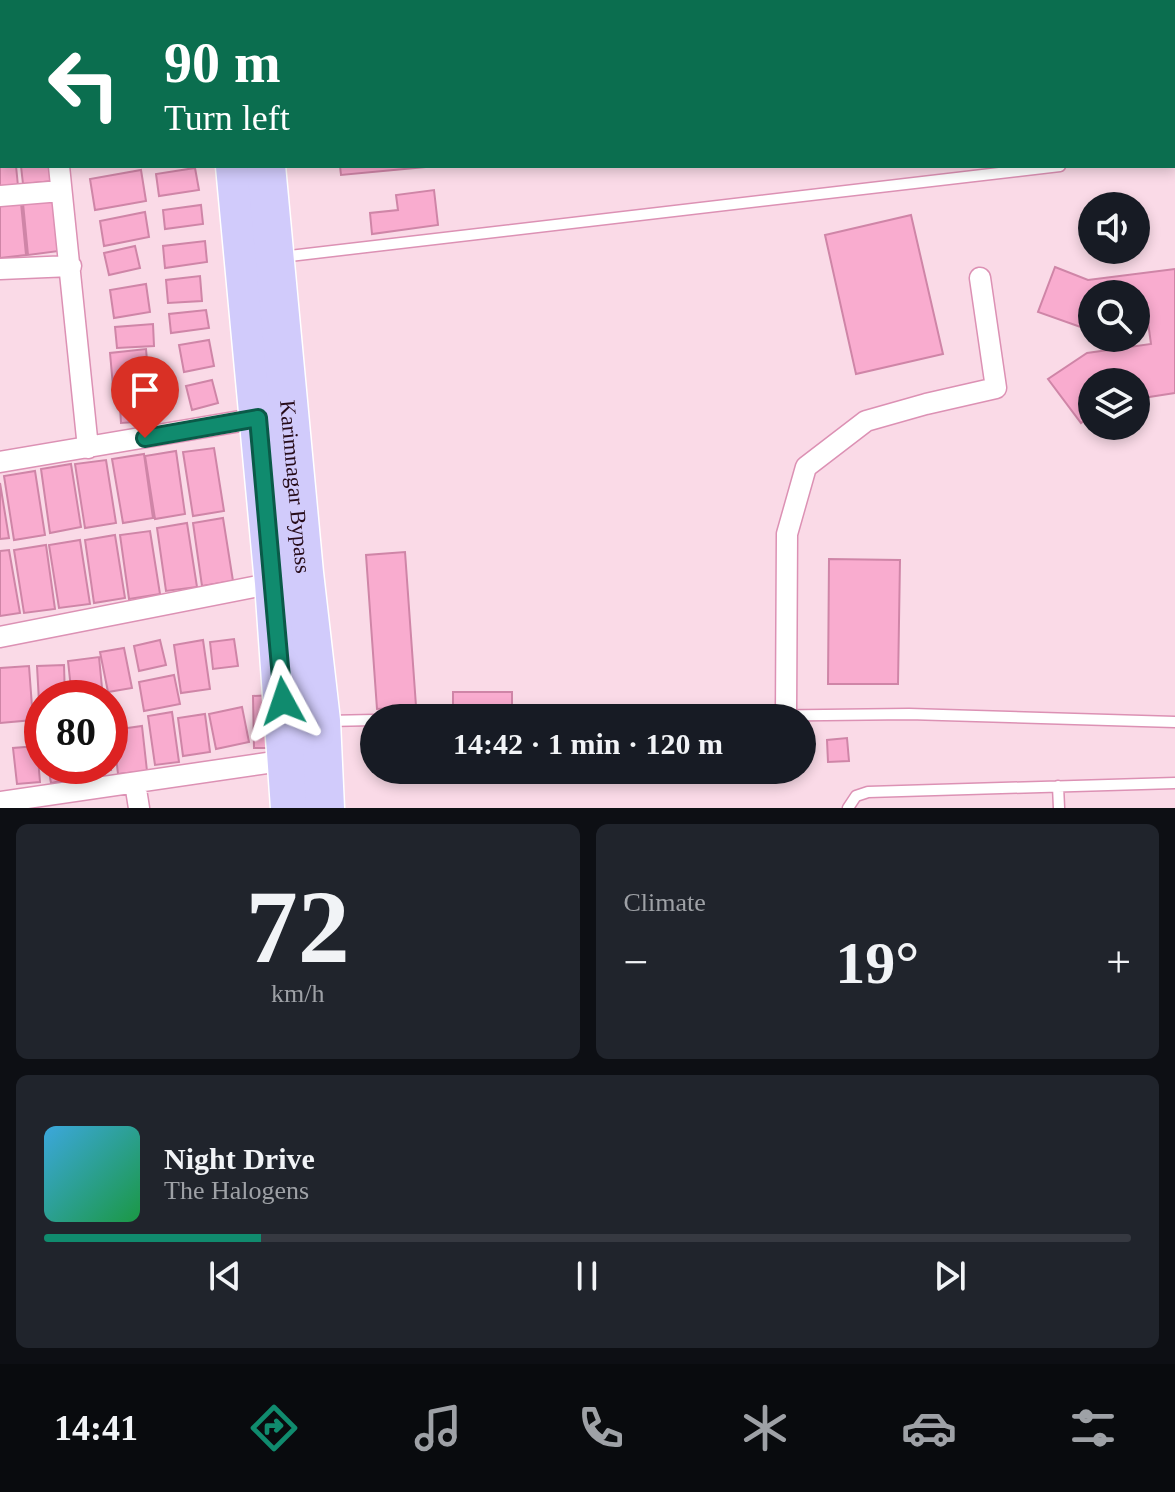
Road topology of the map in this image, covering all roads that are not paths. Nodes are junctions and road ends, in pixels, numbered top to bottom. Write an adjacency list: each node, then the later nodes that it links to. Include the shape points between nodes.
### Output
1 (59, 168): 5 (street)
2 (235, 168): 11 (highway, Karimnagar Bypass)
3 (266, 168): 7 (highway, Karimnagar Bypass)
4 (1043, 168): 7 (lane)
5 (61, 191): 6 (street); 8 (street)
6 (0, 196)
7 (275, 258): 19 (highway, Karimnagar Bypass)
8 (71, 266): 9 (street); 12 (street)
9 (0, 269)
10 (980, 278): 16 (street, via 996,388 866,421 806,467 787,534)
11 (258, 418): 12 (street); 14 (highway, Karimnagar Bypass)
12 (88, 448): 13 (street)
13 (0, 462)
14 (274, 583): 15 (street); 21 (highway, Karimnagar Bypass)
15 (0, 637)
16 (786, 704)
17 (816, 715): 20 (lane)
18 (360, 720): 19 (lane)
19 (321, 721): 28 (highway, Karimnagar Bypass)
20 (1175, 722)
21 (288, 760): 22 (street); 27 (highway, Karimnagar Bypass)
22 (135, 783): 25 (street); 26 (street)
23 (1175, 783): 24 (lane)
24 (1058, 786): 29 (lane, via 868,792 856,796); 30 (lane)
25 (0, 802)
26 (139, 808)
27 (290, 808)
28 (325, 808)
29 (848, 808)
30 (1059, 808)

